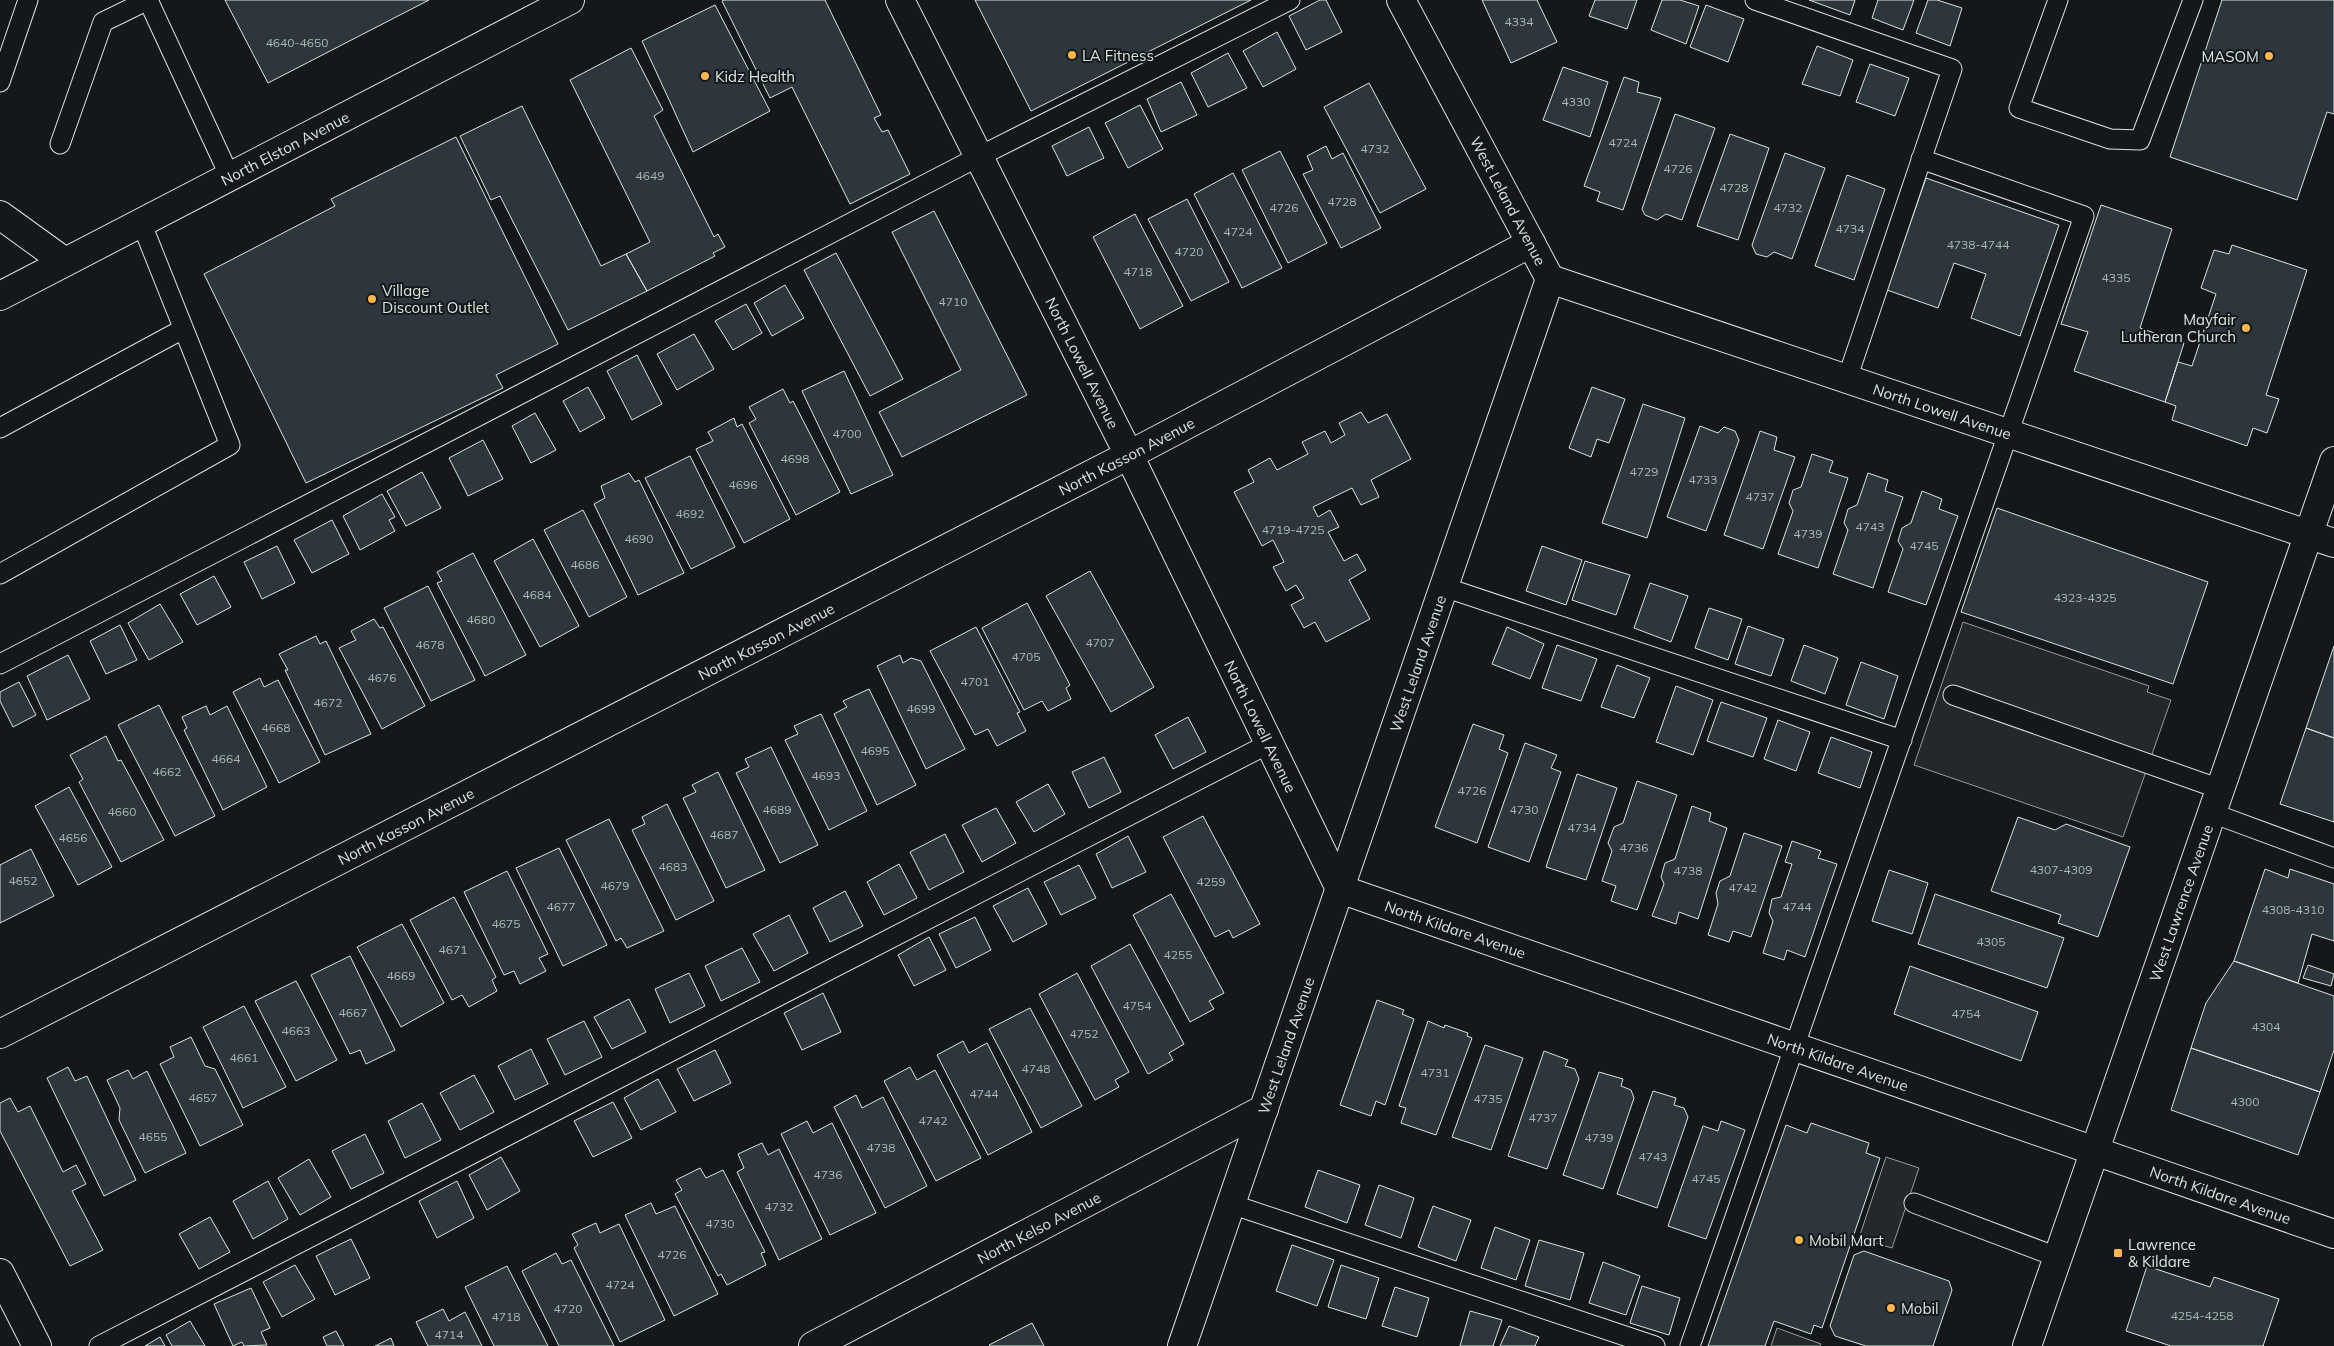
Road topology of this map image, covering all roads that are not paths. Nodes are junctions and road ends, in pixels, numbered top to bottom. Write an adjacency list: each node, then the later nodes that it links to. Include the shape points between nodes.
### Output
1 (28, 0): 9 (lane)
2 (570, 0): 13 (street, North Elston Avenue)
3 (900, 0): 11 (street, North Lowell Avenue)
4 (1290, 0): 11 (lane)
5 (1401, 0): 16 (street, West Leland Avenue)
6 (1755, 0): 12 (lane, via 1952,69)
7 (2058, 0): 8 (lane, via 2019,108 2110,139 2140,140)
8 (2193, 0)
9 (0, 82)
10 (60, 144): 13 (lane, via 103,22 148,0)
11 (978, 157): 24 (street, North Lowell Avenue); 29 (lane)
12 (1921, 159): 21 (lane); 23 (lane, via 2084,216)
13 (230, 177): 15 (street, North Elston Avenue)
14 (0, 215): 17 (street)
15 (141, 222): 17 (street, North Elston Avenue); 20 (lane)
16 (1531, 243): 18 (street, West Leland Avenue); 24 (street, North Kasson Avenue)
17 (65, 262): 19 (street, North Elston Avenue)
18 (1550, 279): 21 (street, North Lowell Avenue); 28 (street, West Leland Avenue)
19 (0, 296)
20 (183, 330): 22 (lane); 27 (lane, via 230,445)
21 (1847, 379): 23 (street, North Lowell Avenue)
22 (0, 428)
23 (2008, 433): 26 (street, North Lowell Avenue); 31 (lane)
24 (1129, 455): 32 (street, North Lowell Avenue); 36 (street, North Kasson Avenue)
25 (2334, 461): 26 (street, West Lawrence Avenue)
26 (2322, 538): 33 (street, West Lawrence Avenue)
27 (0, 574)
28 (1444, 587): 31 (lane); 35 (street, West Leland Avenue)
29 (0, 664)
30 (1953, 695): 33 (lane)
31 (1902, 740): 37 (lane)
32 (1270, 743): 35 (street, North Lowell Avenue); 46 (lane)
33 (2216, 801): 34 (lane); 39 (street, West Lawrence Avenue)
34 (2334, 858)
35 (1340, 889): 37 (street, North Kildare Avenue); 38 (street, West Leland Avenue)
36 (0, 1034)
37 (1794, 1047): 39 (street, North Kildare Avenue); 50 (lane)
38 (1264, 1109): 41 (street, West Leland Avenue); 47 (street, North Kelso Avenue)
39 (2094, 1151): 42 (street, North Kildare Avenue); 43 (street, West Lawrence Avenue)
40 (1914, 1203): 43 (lane)
41 (1232, 1204): 48 (street, West Leland Avenue); 49 (lane)
42 (2334, 1234)
43 (2058, 1257): 51 (street, West Lawrence Avenue)
44 (0, 1272): 45 (street)
45 (37, 1346)
46 (99, 1346)
47 (813, 1346)
48 (1182, 1346)
49 (1655, 1346)
50 (1690, 1346)
51 (2027, 1346)

